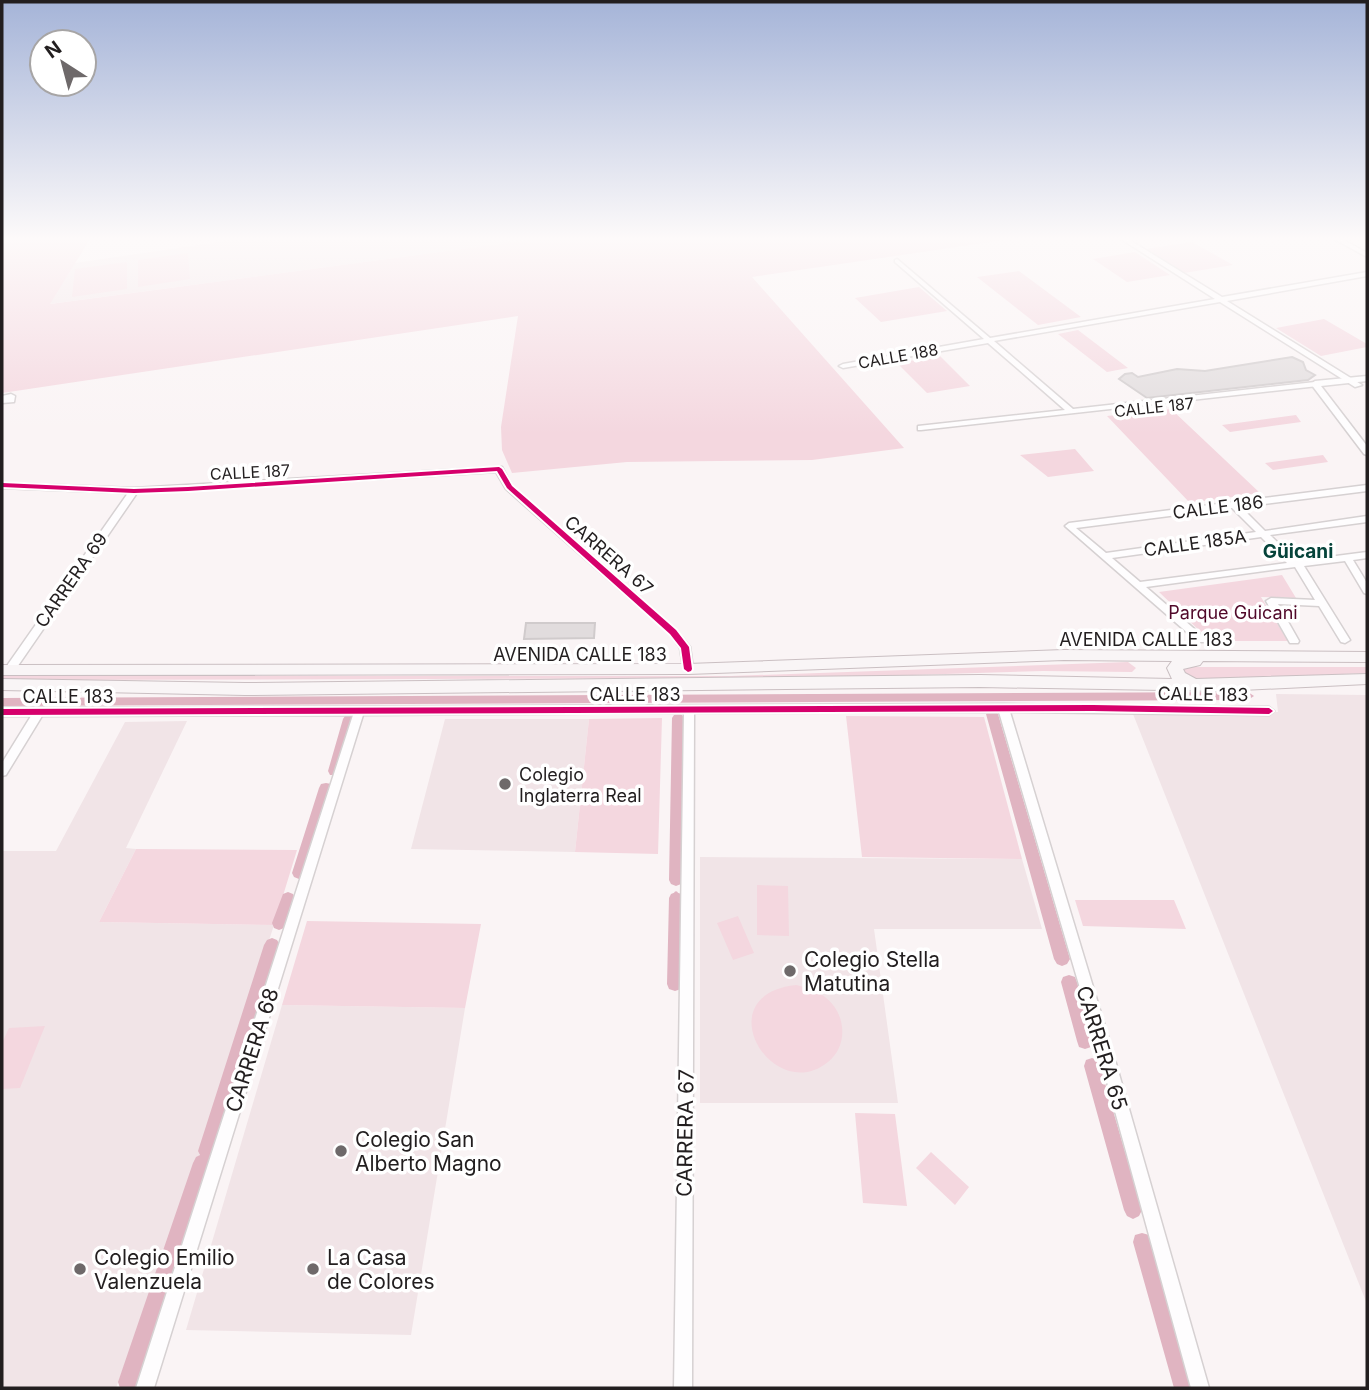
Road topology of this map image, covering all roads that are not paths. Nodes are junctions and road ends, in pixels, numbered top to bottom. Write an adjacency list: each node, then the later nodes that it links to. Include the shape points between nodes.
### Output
1 (946, 304): 4 (street)
2 (1198, 304): 4 (street, CALLE 188)
3 (1227, 304): 7 (street)
4 (988, 340): 5 (street, CALLE 188); 9 (street)
5 (843, 366)
6 (1367, 378): 7 (street, CALLE 187)
7 (1358, 383): 8 (street, CALLE 187)
8 (1317, 386): 9 (street, CALLE 187); 11 (street)
9 (1074, 413): 10 (street, CALLE 187, via 948,430 944,425)
10 (921, 428)
11 (1367, 453)
12 (499, 469): 15 (street, CALLE 187); 32 (street, CARRERA 67, via 509,487 673,632 685,647)
13 (2, 485): 15 (street, CALLE 187)
14 (1367, 488): 16 (street, CALLE 186)
15 (134, 491): 33 (street, CARRERA 69)
16 (1234, 505): 18 (street); 20 (street, CALLE 186, via 1069,526)
17 (1367, 519): 18 (street, CALLE 185A)
18 (1263, 534): 20 (street, CALLE 185A); 22 (street)
19 (1367, 555): 21 (street)
20 (1105, 556): 23 (street)
21 (1347, 557): 22 (street); 24 (street)
22 (1296, 564): 23 (street); 25 (street)
23 (1139, 585): 26 (street)
24 (1367, 592)
25 (1322, 603): 27 (street); 28 (street, via 1271,601)
26 (1202, 640)
27 (1345, 640)
28 (1294, 641)
29 (1125, 654): 30 (main road, AVENIDA CALLE 183); 32 (main road, AVENIDA CALLE 183); 35 (main road, via 1140,664 1142,670 1136,676 1063,674)
30 (1302, 656): 31 (main road, AVENIDA CALLE 183); 37 (main road, via 1178,663 1178,677)
31 (1367, 657)
32 (688, 669): 33 (main road, AVENIDA CALLE 183)
33 (6, 670)
34 (1367, 679): 37 (main road, AVENIDA CALLE 183)
35 (1005, 681): 36 (main road, AVENIDA CALLE 183, via 245,689); 37 (main road, AVENIDA CALLE 183)
36 (2, 685)
37 (1194, 685)
38 (1003, 708): 39 (street, CALLE 183); 41 (street, CALLE 183); 47 (street, CARRERA 65)
39 (689, 709): 40 (street, CALLE 183); 46 (street, CARRERA 67)
40 (359, 711): 43 (street, CALLE 183); 45 (street, CARRERA 68)
41 (1269, 711)
42 (2, 712): 43 (street, CALLE 183)
43 (39, 712): 44 (street)
44 (2, 772)
45 (145, 1388)
46 (683, 1388)
47 (1200, 1388)

